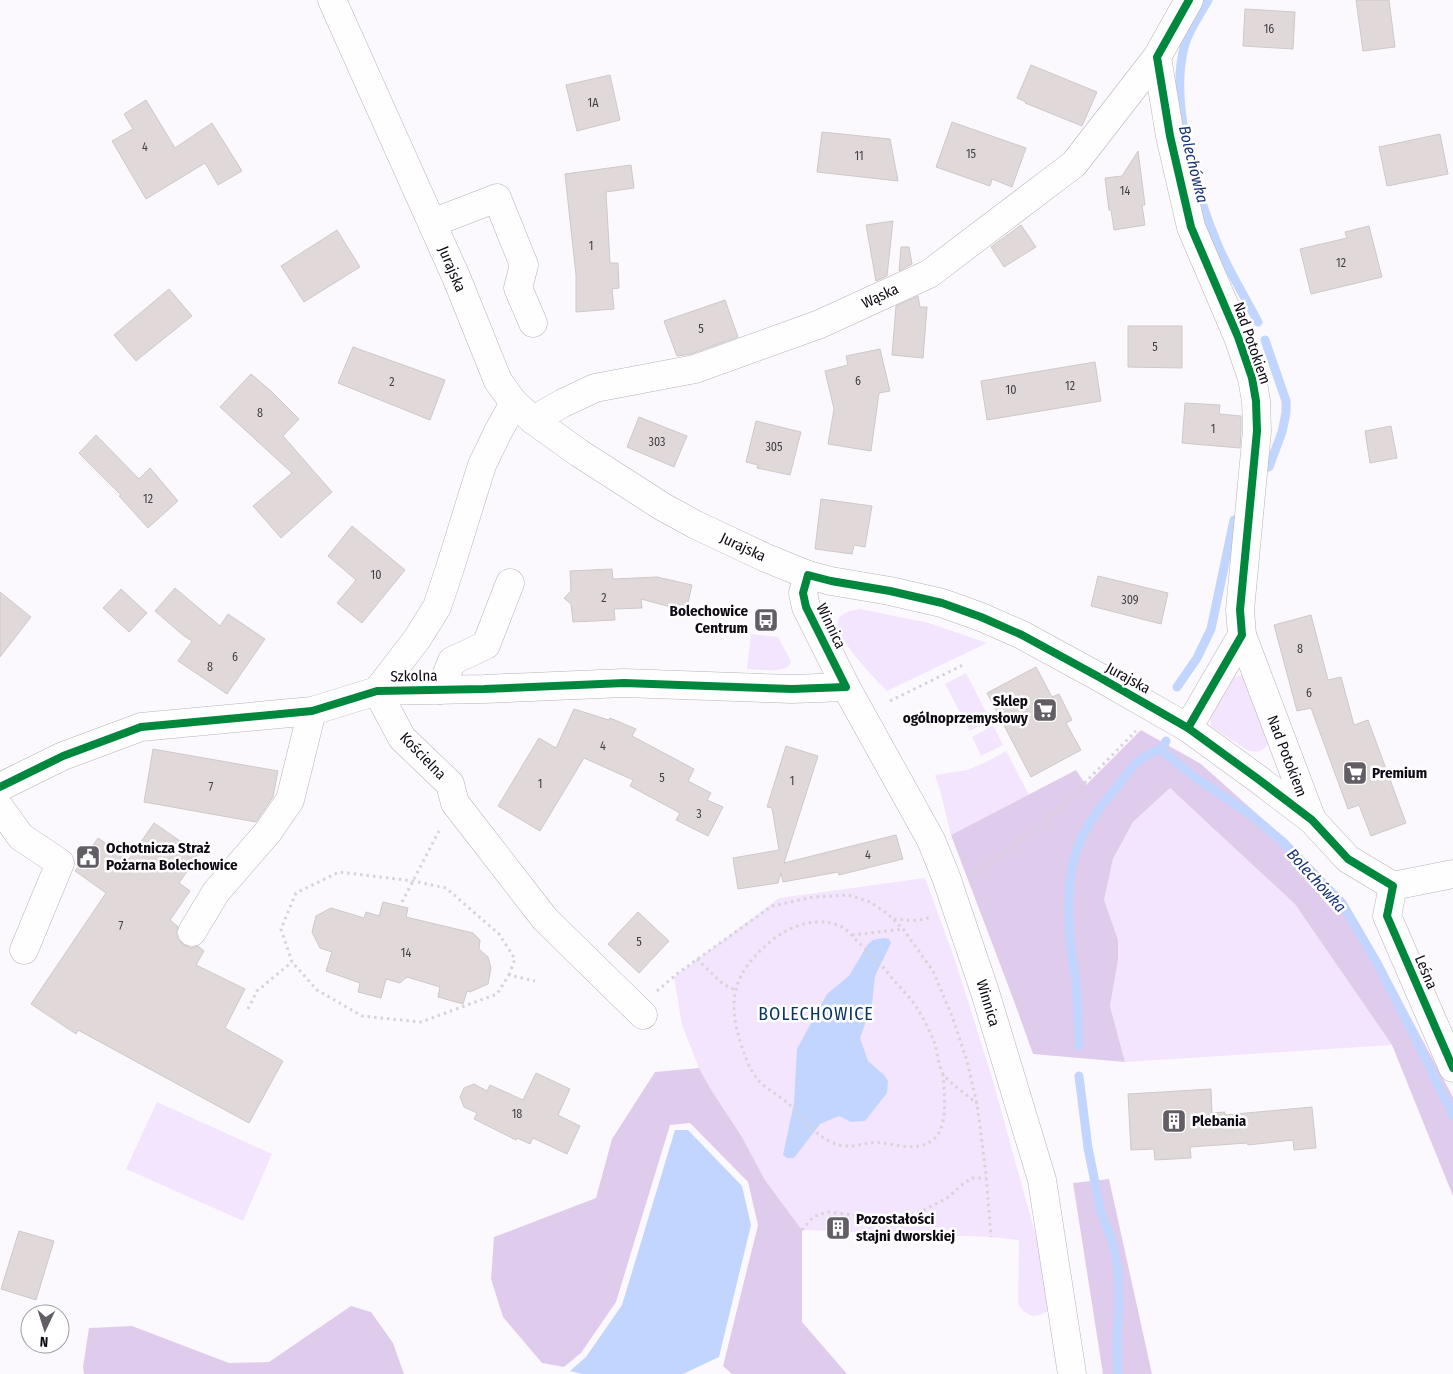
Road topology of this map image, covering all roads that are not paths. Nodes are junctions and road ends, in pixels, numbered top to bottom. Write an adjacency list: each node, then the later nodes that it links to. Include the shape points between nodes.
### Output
1 (332, 0): 4 (street, Jurajska)
2 (1189, 0): 3 (street)
3 (1157, 57): 6 (street, Wąska, via 1074,164 929,274 820,324 695,369 595,388 562,403); 9 (street, Nad Potokiem, via 1170,136 1191,226 1240,345 1256,401 1258,430 1240,610)
4 (432, 222): 5 (street, via 497,198 524,265 518,288); 6 (street, Jurajska, via 498,381)
5 (533, 323)
6 (524, 412): 7 (street, Jurajska, via 586,458 663,507); 12 (street, via 499,430 482,465 437,607)
7 (808, 575): 10 (street, Winnica, via 803,593 806,607); 14 (street, Jurajska, via 942,603 981,617 1099,677)
8 (510, 583): 11 (street, via 486,645 452,661)
9 (1242, 635): 14 (street); 17 (street, Nad Potokiem)
10 (846, 687): 11 (street, Szkolna, via 792,689 624,683); 24 (street, Winnica, via 931,840 985,992 1042,1180)
11 (440, 690): 12 (street, Szkolna)
12 (377, 691): 13 (street, Szkolna); 22 (street, Kościelna, via 402,738 450,784 455,802 545,919)
13 (312, 712): 15 (street, Szkolna, via 141,727 63,756); 20 (street, via 290,800 268,832 216,892)
14 (1188, 728): 17 (street, Jurajska)
15 (0, 787)
16 (0, 808): 21 (street, via 21,836 60,863)
17 (1312, 820): 19 (street, Jurajska, via 1348,859)
18 (1453, 874): 19 (street)
19 (1393, 886): 23 (street, Leśna, via 1387,916)
20 (192, 932)
21 (24, 950)
22 (639, 1012)
23 (1453, 1068)
24 (1072, 1374)

